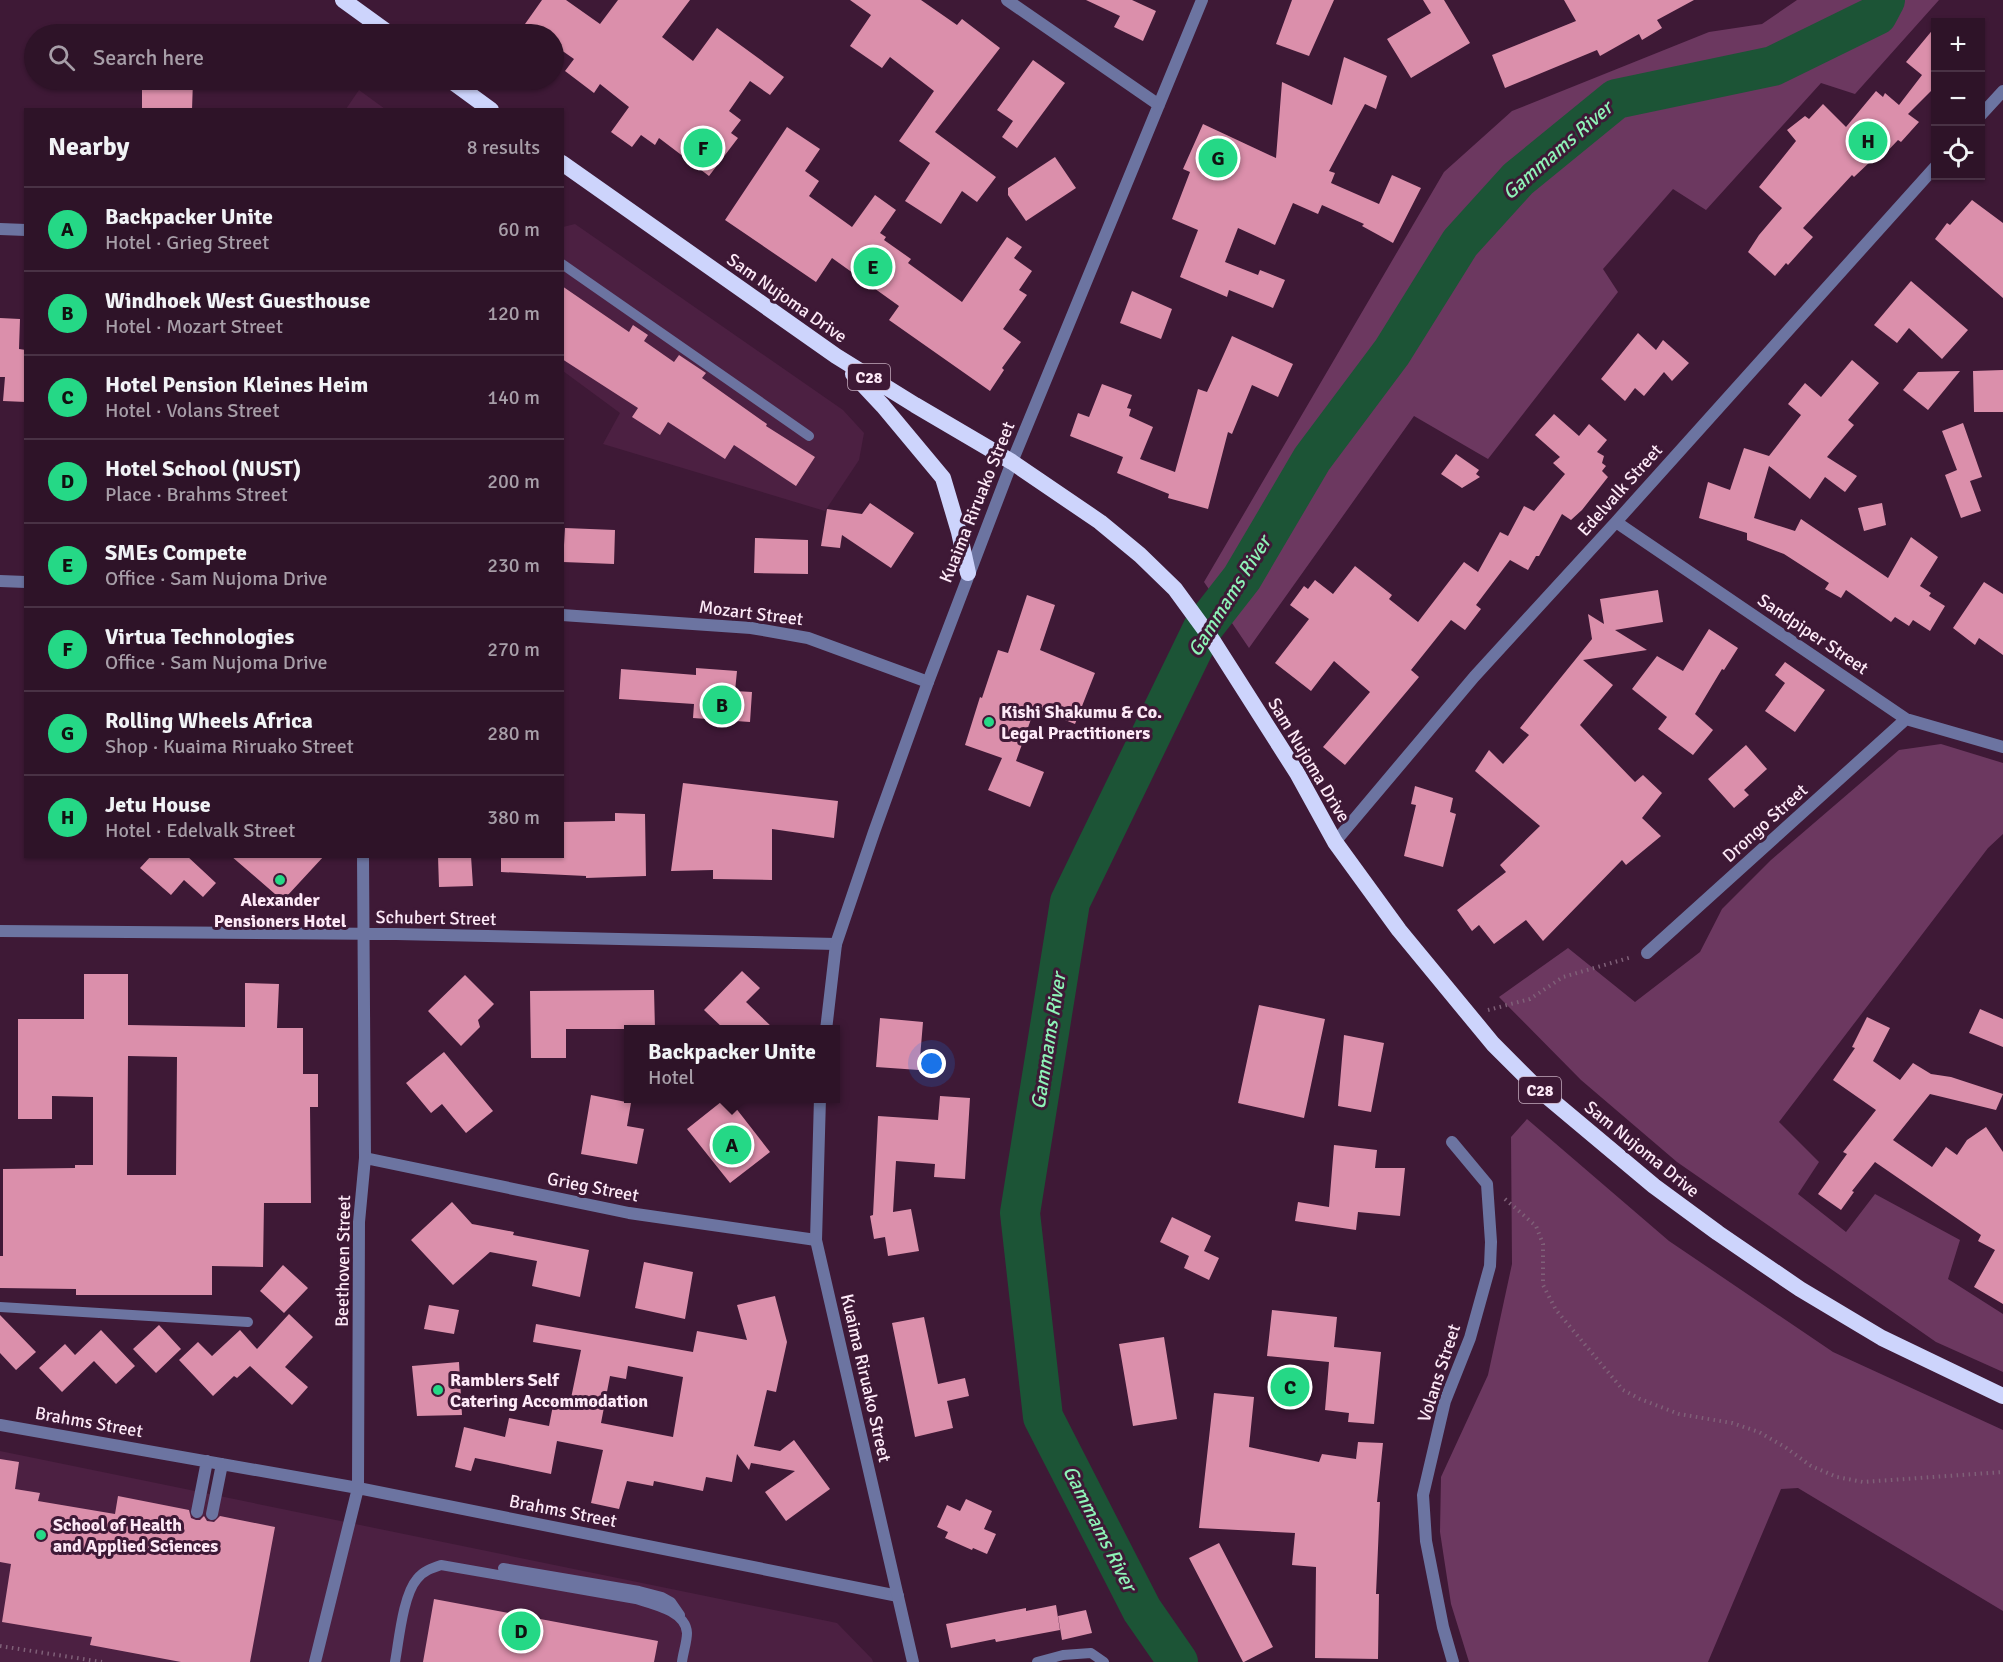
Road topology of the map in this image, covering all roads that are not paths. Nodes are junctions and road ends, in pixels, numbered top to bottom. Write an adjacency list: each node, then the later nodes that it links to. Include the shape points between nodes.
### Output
1 (343, 0): 4 (highway)
2 (1007, 0): 7 (street)
3 (1202, 0): 7 (street, Kuaima Riruako Street)
4 (376, 24)
5 (464, 90): 8 (highway)
6 (2003, 91): 9 (street)
7 (1159, 105): 17 (street, Kuaima Riruako Street)
8 (488, 108)
9 (1985, 111)
10 (565, 170): 15 (highway, Sam Nujoma Drive / C28)
11 (1931, 170): 18 (street, Edelvalk Street)
12 (0, 229): 13 (street)
13 (24, 230)
14 (564, 265): 16 (lane)
15 (836, 356): 17 (highway, Sam Nujoma Drive / C28); 19 (highway, via 943,478)
16 (809, 436)
17 (1012, 462): 19 (street, Kuaima Riruako Street); 26 (highway, Sam Nujoma Drive / C28, via 1100,522 1175,589 1297,773)
18 (1616, 522): 24 (street, Sandpiper Street); 26 (street, Edelvalk Street, via 1474,677)
19 (968, 573): 23 (street, Kuaima Riruako Street)
20 (0, 580): 21 (street)
21 (24, 582)
22 (564, 615): 23 (street, Mozart Street, via 751,628 808,638)
23 (928, 682): 30 (street, Kuaima Riruako Street)
24 (1906, 719): 25 (street, Sandpiper Street); 31 (street, Drongo Street)
25 (2003, 747)
26 (1335, 842): 39 (highway, Sam Nujoma Drive / C28, via 1399,930 1493,1044 1537,1088 1654,1186 1800,1288 1882,1338)
27 (363, 858): 29 (street, Beethoven Street)
28 (0, 931): 29 (street, Schubert Street)
29 (364, 935): 30 (street, Schubert Street); 35 (street, Beethoven Street)
30 (836, 944): 32 (street, Kuaima Riruako Street)
31 (1647, 953)
32 (826, 1025)
33 (820, 1103): 36 (street, Kuaima Riruako Street)
34 (1452, 1142): 53 (street, Volans Street, via 1487,1184 1491,1242 1490,1266 1470,1338 1445,1401 1423,1495 1426,1541)
35 (365, 1158): 36 (street, Grieg Street, via 629,1213); 43 (street, Beethoven Street, via 359,1222)
36 (816, 1240): 46 (street, Kuaima Riruako Street)
37 (0, 1307): 38 (lane)
38 (248, 1322)
39 (2003, 1396)
40 (0, 1425): 41 (street, Brahms Street)
41 (207, 1461): 42 (street, Brahms Street); 44 (street)
42 (222, 1464): 43 (street, Brahms Street); 45 (street)
43 (358, 1488): 46 (street, Brahms Street); 47 (street, Beethoven Street)
44 (197, 1512)
45 (212, 1514)
46 (898, 1596): 50 (street, Kuaima Riruako Street)
47 (315, 1662)
48 (395, 1662): 49 (lane, via 409,1591 417,1578 441,1564 662,1607 682,1621 687,1632)
49 (681, 1662)
50 (913, 1662)
51 (1036, 1662): 52 (lane, via 1091,1653)
52 (1104, 1662)
53 (1453, 1662)

